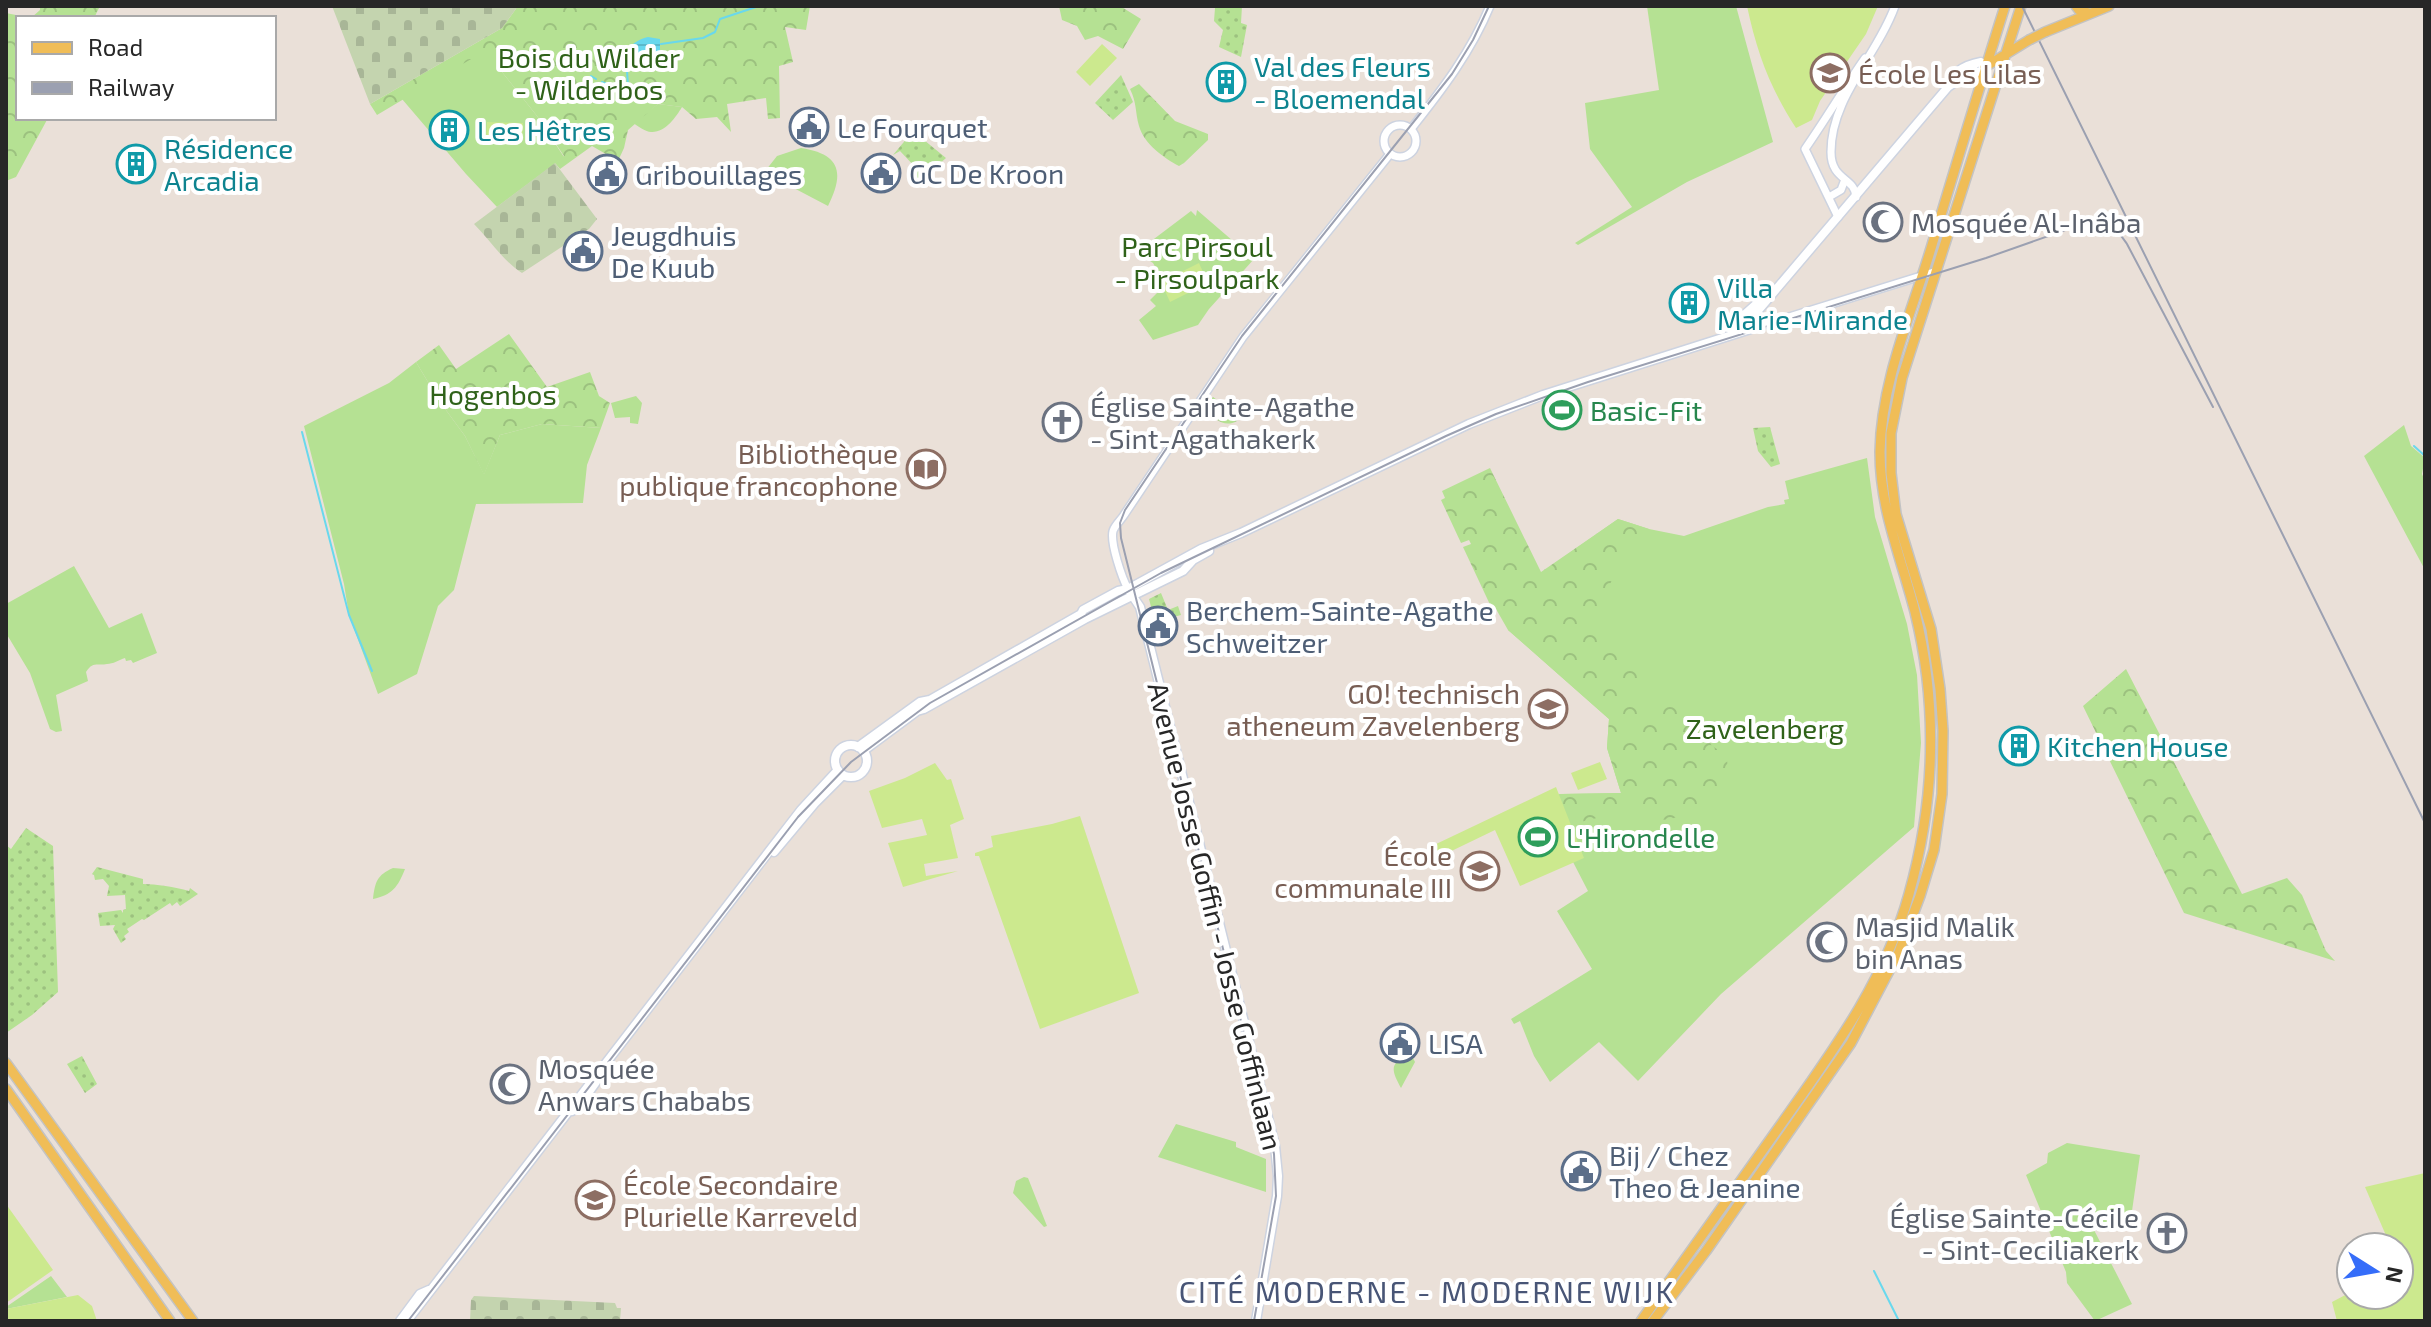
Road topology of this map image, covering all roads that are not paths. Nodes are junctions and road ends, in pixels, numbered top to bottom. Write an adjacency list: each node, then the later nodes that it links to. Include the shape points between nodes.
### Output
1 (1490, 6): 10 (street, via 1461,64)
2 (1895, 6): 7 (street)
3 (2005, 6): 9 (main road)
4 (2021, 6): 8 (main road)
5 (2076, 6): 6 (main road)
6 (2099, 8): 8 (main road, bridge)
7 (1875, 47): 12 (street, via 1833,127 1832,165); 13 (street, via 1805,149)
8 (2004, 56): 9 (main road); 16 (main road)
9 (1985, 67): 14 (main road, via 1981,62 1963,68 1950,80); 17 (main road)
10 (1411, 129): 11 (street, via 1416,139 1412,152 1402,157); 11 (street, via 1398,124 1387,130 1383,143)
11 (1390, 154): 21 (street, via 1243,337 1114,527 1123,580)
12 (1844, 182): 13 (street); 14 (street, via 1853,184)
13 (1829, 197): 15 (street)
14 (1856, 197): 15 (main road)
15 (1838, 217): 18 (main road)
16 (1937, 271): 17 (street); 25 (main road, via 1902,378 1891,460 1896,514 1926,611 1940,689)
17 (1921, 275): 19 (street); 24 (main road, via 1892,377 1880,449 1886,515 1925,659)
18 (1778, 287): 19 (main road, via 1756,313); 20 (main road, via 1744,315)
19 (1757, 327): 20 (main road)
20 (1746, 330): 21 (main road, via 1469,424 1241,533 1183,571)
21 (1131, 592): 22 (main road, via 1118,591 920,702); 33 (main road, Avenue Josse Goffin - Josse Goffinlaan, via 1140,607 1275,1146 1277,1196)
22 (860, 749): 23 (main road, via 848,745 839,750 834,760); 23 (main road, via 867,760 862,773 851,778)
23 (840, 773): 28 (main road, via 801,810)
24 (1929, 796): 25 (main road); 34 (main road, via 1910,892 1867,996)
25 (1940, 809): 35 (main road, via 1920,896 1872,1007)
26 (6, 1063): 30 (main road)
27 (6, 1089): 29 (main road)
28 (430, 1290): 31 (main road, via 420,1294); 32 (main road)
29 (170, 1321)
30 (193, 1321)
31 (400, 1321)
32 (407, 1321)
33 (1256, 1321)
34 (1641, 1321)
35 (1653, 1321)

